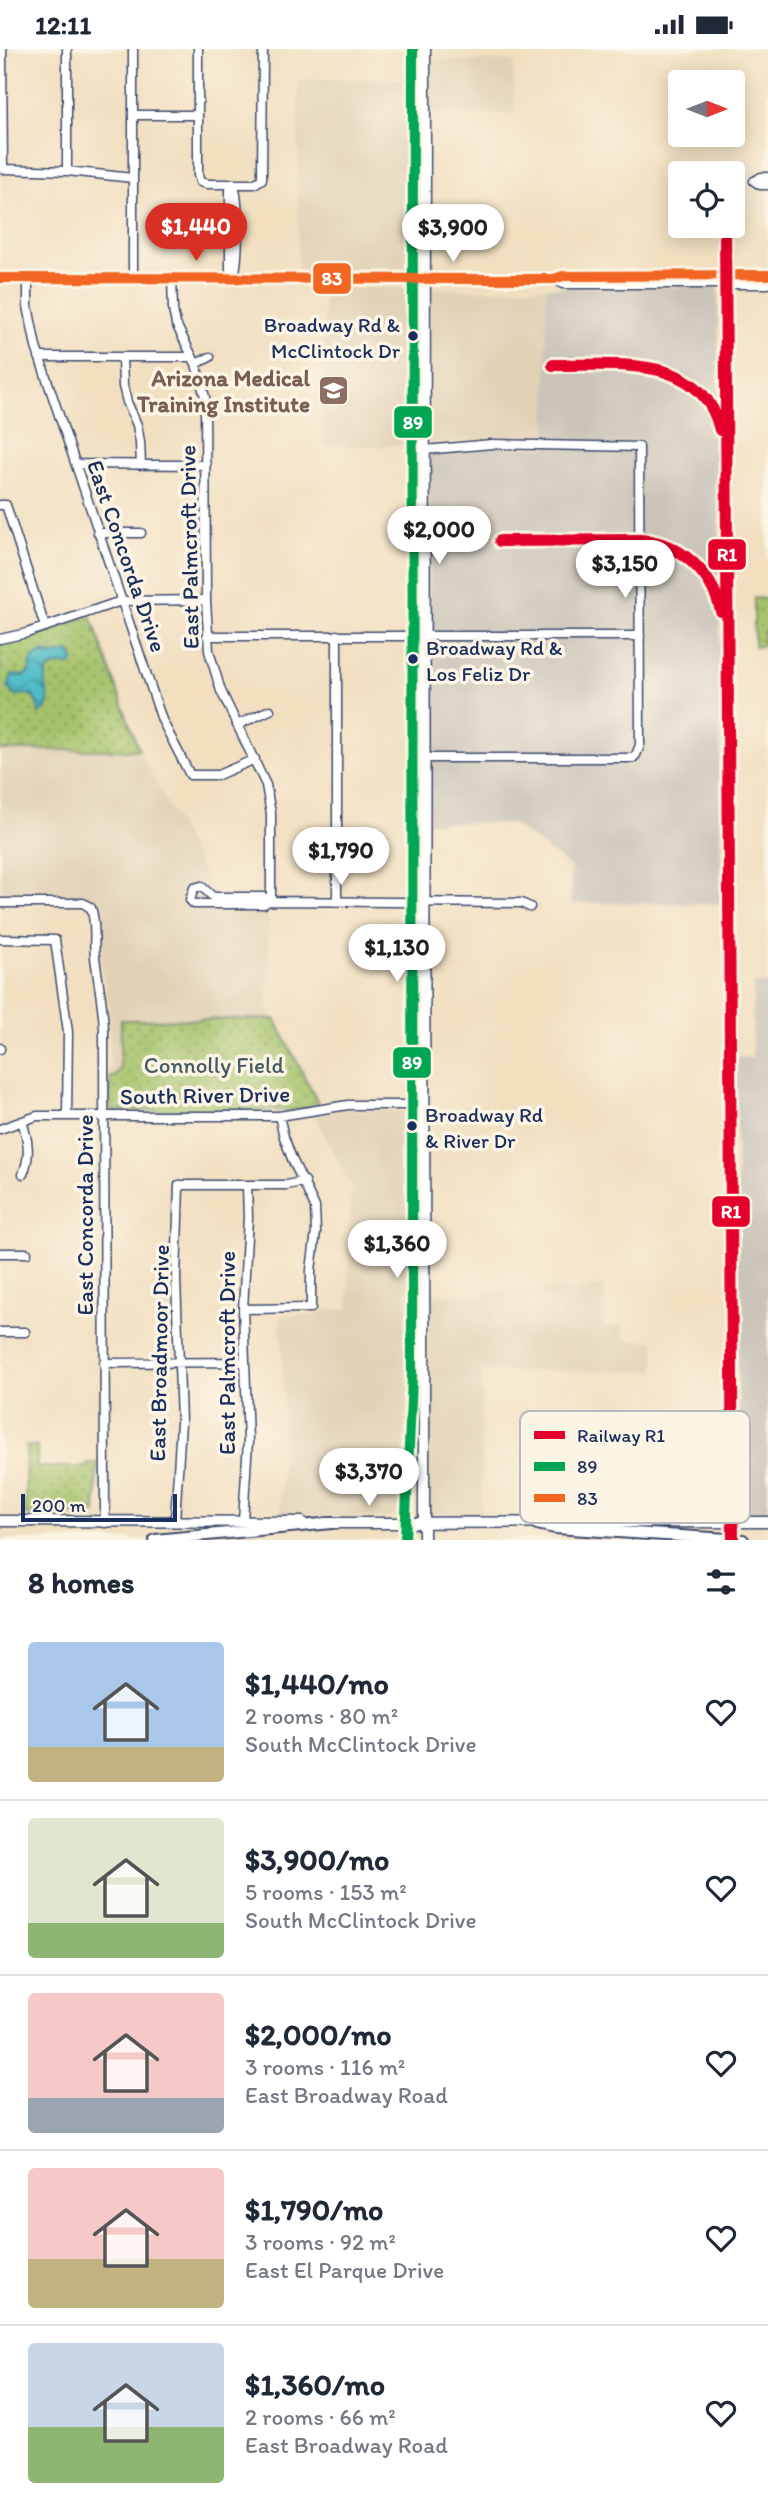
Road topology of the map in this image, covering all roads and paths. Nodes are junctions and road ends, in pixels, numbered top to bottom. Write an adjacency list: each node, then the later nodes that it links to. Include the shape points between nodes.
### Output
1 (2, 49): 8 (street)
2 (67, 49): 14 (street)
3 (133, 49): 9 (street)
4 (198, 49): 10 (street)
5 (263, 49): 17 (street, via 263,174 254,184)
6 (413, 49): 11 (main road)
7 (425, 49): 12 (main road)
8 (1, 67): 13 (street)
9 (133, 115): 10 (street); 16 (street)
10 (198, 115): 17 (street, via 199,180)
11 (413, 125): 12 (main road); 26 (main road)
12 (425, 125): 27 (main road)
13 (1, 131): 14 (street, via 3,169)
14 (67, 171): 16 (street)
15 (768, 177): 18 (street, via 754,181)
16 (132, 178): 22 (street)
17 (233, 184): 24 (street)
18 (768, 185)
19 (768, 275): 25 (main road)
20 (0, 278): 21 (main road)
21 (29, 278): 22 (main road); 29 (street, East Concorda Drive, via 30,324)
22 (133, 278): 23 (main road)
23 (172, 278): 24 (main road); 32 (street, East Palmcroft Drive, via 176,324)
24 (233, 278): 26 (main road)
25 (554, 279): 27 (main road); 28 (main road, via 563,283)
26 (412, 280): 27 (main road); 33 (main road)
27 (425, 280): 34 (main road)
28 (768, 283)
29 (39, 357): 30 (street); 37 (street, East Concorda Drive)
30 (122, 357): 32 (street); 38 (street, via 123,386 138,434)
31 (210, 357): 32 (street)
32 (194, 361): 39 (street, East Palmcroft Drive, via 205,397)
33 (413, 396): 34 (main road); 36 (main road)
34 (424, 418): 35 (main road)
35 (424, 450): 36 (main road); 48 (main road); 49 (street, via 492,444 639,447)
36 (413, 454): 48 (main road)
37 (76, 464): 38 (street); 41 (street, East Concorda Drive)
38 (141, 465): 39 (street)
39 (206, 465): 43 (street, East Palmcroft Drive)
40 (3, 505): 45 (street)
41 (98, 533): 42 (street); 44 (street, East Concorda Drive)
42 (141, 533)
43 (205, 600): 44 (street); 47 (street, East Palmcroft Drive)
44 (121, 601): 45 (street); 55 (street, East Concorda Drive, via 162,720 190,775 218,775)
45 (46, 627): 50 (street)
46 (337, 635): 47 (street); 48 (street); 57 (street)
47 (207, 636): 52 (street, East Palmcroft Drive, via 212,666)
48 (418, 636): 49 (street); 53 (main road); 54 (main road)
49 (640, 636): 54 (street, via 640,744 633,758)
50 (0, 639)
51 (270, 710): 52 (street)
52 (237, 726): 55 (street, East Palmcroft Drive)
53 (412, 758): 54 (street); 59 (main road)
54 (424, 758): 60 (main road)
55 (255, 759): 56 (street, East Palmcroft Drive, via 270,807)
56 (270, 901): 56 (street, via 264,897 213,897 201,886 190,895 194,905); 57 (street)
57 (337, 902): 59 (street)
58 (0, 903): 65 (street, East Concorda Drive, via 83,903 91,908 103,1001)
59 (412, 903): 60 (street); 63 (main road)
60 (424, 903): 61 (street, via 520,903); 63 (main road)
61 (530, 907)
62 (0, 939): 64 (street, via 55,940 68,1032)
63 (418, 1105): 66 (street, South River Drive, via 348,1105); 74 (main road); 75 (main road)
64 (67, 1116): 65 (street, South River Drive); 67 (street, South River Drive)
65 (104, 1116): 66 (street, South River Drive); 79 (street, East Concorda Drive)
66 (279, 1116): 70 (street, via 292,1159)
67 (22, 1121): 68 (street, South River Drive); 69 (street, via 29,1161)
68 (0, 1129)
69 (23, 1174)
70 (305, 1181): 71 (street); 76 (street, via 315,1207 311,1308)
71 (247, 1185): 76 (street, East Palmcroft Drive); 81 (street, East Broadmoor Drive, via 179,1185)
72 (0, 1253): 73 (street)
73 (27, 1253)
74 (412, 1300): 75 (main road); 82 (main road)
75 (423, 1300): 83 (main road)
76 (243, 1309): 80 (street, East Palmcroft Drive)
77 (0, 1332): 78 (street)
78 (25, 1332)
79 (104, 1363): 81 (street); 91 (street, East Concorda Drive)
80 (245, 1363): 81 (street); 86 (street, East Palmcroft Drive, via 248,1441)
81 (177, 1364): 85 (street, East Broadmoor Drive, via 181,1422)
82 (412, 1377): 83 (main road); 87 (main road)
83 (423, 1377): 88 (main road)
84 (0, 1521): 91 (main road)
85 (175, 1521): 86 (main road); 91 (main road)
86 (243, 1521): 92 (main road)
87 (405, 1522): 88 (main road); 92 (main road); 96 (main road)
88 (424, 1522): 94 (main road); 97 (main road)
89 (750, 1522): 90 (main road)
90 (768, 1522)
91 (105, 1523)
92 (332, 1523): 95 (highway)
93 (652, 1523): 94 (main road)
94 (537, 1524): 98 (highway)
95 (155, 1540)
96 (405, 1540)
97 (424, 1540)
98 (743, 1540)

